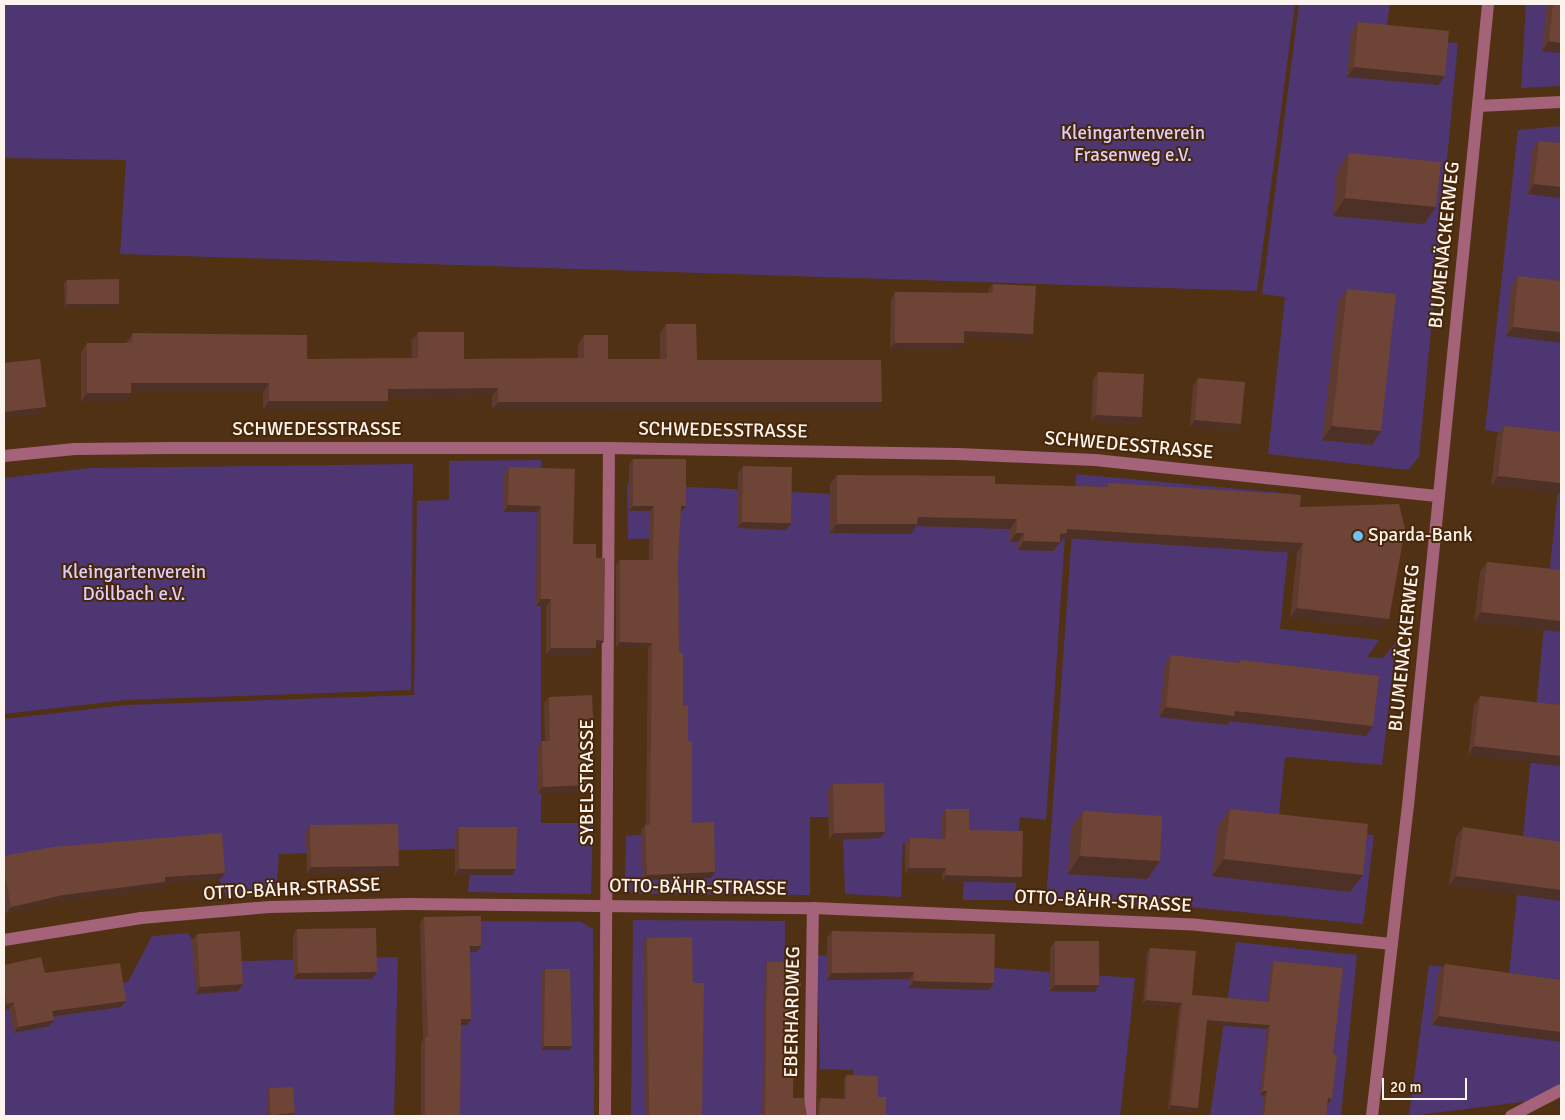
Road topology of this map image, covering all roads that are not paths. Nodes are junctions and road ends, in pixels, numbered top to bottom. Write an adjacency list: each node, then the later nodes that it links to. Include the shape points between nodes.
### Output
1 (1488, 4): 3 (street, BLUMENÄCKERWEG)
2 (1561, 102): 3 (street)
3 (1478, 106): 6 (street, BLUMENÄCKERWEG)
4 (609, 448): 5 (street, SCHWEDESSTRASSE, via 75,449); 6 (street, SCHWEDESSTRASSE, via 958,454 1095,460); 7 (street, SYBELSTRASSE)
5 (4, 456)
6 (1439, 496): 10 (street, BLUMENÄCKERWEG)
7 (606, 906): 8 (street, OTTO-BÄHR-STRASSE); 9 (street, OTTO-BÄHR-STRASSE, via 408,904 270,907 142,918); 12 (street, SYBELSTRASSE)
8 (813, 908): 10 (street, OTTO-BÄHR-STRASSE, via 1198,925); 13 (street, EBERHARDWEG)
9 (4, 940)
10 (1392, 944): 14 (street, BLUMENÄCKERWEG)
11 (1561, 1090): 15 (street)
12 (605, 1116)
13 (810, 1116)
14 (1372, 1116)
15 (1511, 1116)

